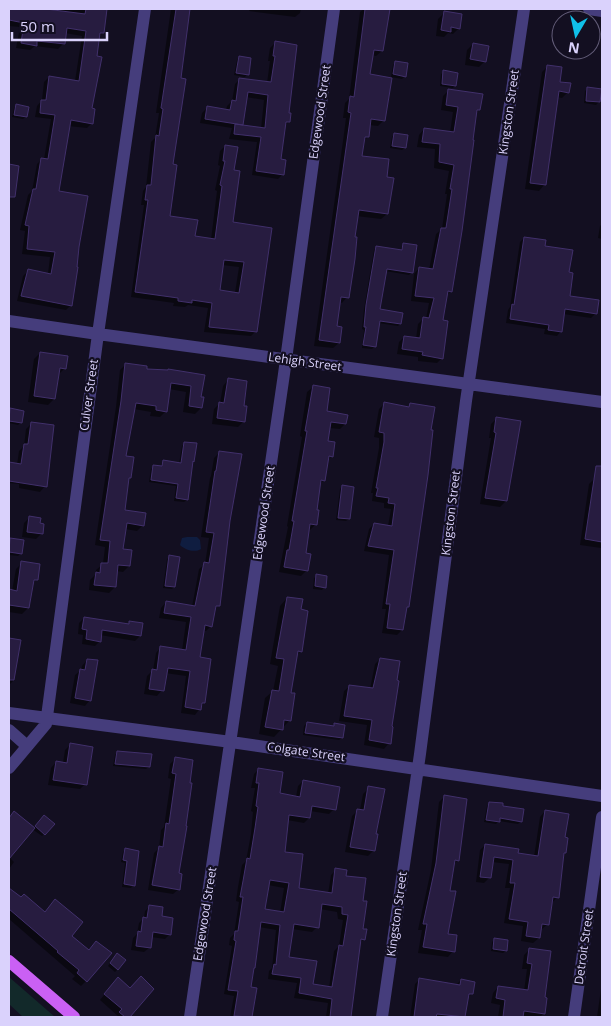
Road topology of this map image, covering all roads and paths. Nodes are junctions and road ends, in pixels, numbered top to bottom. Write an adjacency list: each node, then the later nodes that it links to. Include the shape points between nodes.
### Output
1 (145, 9): 7 (street, Culver Street)
2 (334, 9): 8 (street, Edgewood Street)
3 (524, 9): 9 (street, Kingston Street)
4 (589, 9): 5 (street)
5 (602, 11)
6 (9, 321): 7 (street, Lehigh Street)
7 (98, 334): 8 (street, Lehigh Street); 12 (street, Culver Street)
8 (286, 359): 9 (street, Lehigh Street); 14 (street, Edgewood Street)
9 (468, 384): 10 (street, Lehigh Street); 17 (street, Kingston Street)
10 (602, 402)
11 (9, 713): 12 (street, Colgate Street)
12 (47, 718): 14 (street, Colgate Street); 15 (street, Culver Street, via 46,724)
13 (9, 730): 15 (street)
14 (231, 742): 17 (street, Colgate Street); 22 (street, Edgewood Street)
15 (27, 746): 16 (street, Culver Street)
16 (9, 768)
17 (418, 768): 18 (street, Colgate Street); 23 (street, Kingston Street)
18 (602, 796)
19 (602, 817): 24 (street, Detroit Street)
20 (9, 961): 21 (main road)
21 (74, 1017)
22 (190, 1017)
23 (382, 1017)
24 (574, 1017)

